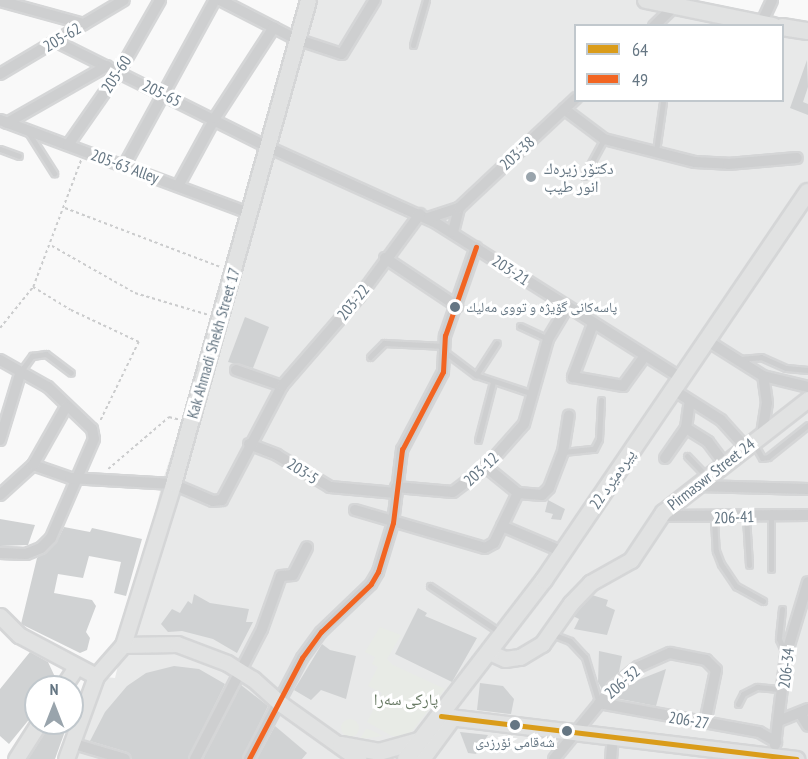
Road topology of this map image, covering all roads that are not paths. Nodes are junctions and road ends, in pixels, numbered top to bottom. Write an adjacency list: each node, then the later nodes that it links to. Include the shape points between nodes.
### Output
1 (124, 0): 11 (street, 205-62)
2 (160, 0): 22 (street, 205-60)
3 (218, 0): 15 (street); 24 (street)
4 (308, 0): 18 (main road, Kak Ahmadi Shekh Street 17)
5 (375, 0): 18 (street, via 342,54)
6 (426, 0): 20 (lane)
7 (646, 0): 10 (main road)
8 (772, 0): 14 (street)
9 (0, 1): 11 (street)
10 (677, 3): 12 (street); 13 (main road)
11 (84, 24): 19 (street, 205-62)
12 (656, 24)
13 (763, 24)
14 (767, 24)
15 (274, 27): 18 (street); 28 (street)
16 (784, 27): 17 (main road)
17 (808, 31)
18 (296, 39): 33 (main road, Kak Ahmadi Shekh Street 17)
19 (55, 41): 21 (street, 205-65); 23 (street, 205-62)
20 (413, 45)
21 (107, 66): 22 (street, 205-65); 29 (street)
22 (118, 72): 24 (street, 205-65); 32 (street, 205-60)
23 (0, 74)
24 (165, 94): 28 (street, 205-65); 38 (street)
25 (574, 100): 27 (street, 203-38)
26 (663, 102): 35 (lane)
27 (564, 109): 31 (street); 43 (street, 203-38)
28 (215, 118): 33 (street, 205-65); 41 (street)
29 (3, 121): 30 (street, 205-63 Alley)
30 (26, 130): 32 (street, 205-63 Alley); 39 (lane)
31 (604, 139): 35 (street); 40 (lane)
32 (68, 145): 38 (street, 205-63 Alley)
33 (268, 147): 44 (main road, Kak Ahmadi Shekh Street 17); 45 (street, 203-21)
34 (0, 149): 36 (lane)
35 (656, 151): 37 (street, via 695,162 728,164)
36 (19, 156)
37 (796, 158)
38 (124, 166): 41 (street, 205-63 Alley)
39 (54, 173)
40 (584, 176)
41 (178, 186): 44 (street, 205-63 Alley)
42 (808, 192): 54 (main road, 22 پیرەمێرد)
43 (459, 208): 45 (street, 203-38); 46 (street)
44 (249, 213): 91 (main road, Kak Ahmadi Shekh Street 17)
45 (424, 216): 46 (street, 203-21); 48 (street, 203-22)
46 (453, 232): 47 (street, 203-21)
47 (476, 247): 49 (street); 50 (street, 203-21)
48 (385, 258): 49 (street); 69 (street, 203-22, via 359,297)
49 (457, 306): 56 (street, via 445,336)
50 (567, 307): 51 (street, 203-21); 53 (street, 203-12)
51 (593, 324): 57 (street, 203-21); 57 (street, via 573,377 623,386)
52 (520, 326): 53 (lane)
53 (548, 339): 71 (street, 203-12)
54 (706, 340): 60 (street); 68 (main road, 22 پیرەمێرد)
55 (497, 343): 65 (lane)
56 (445, 349): 58 (lane, via 384,344); 65 (lane); 93 (street, via 440,378 402,450)
57 (645, 356): 68 (street, 203-21)
58 (370, 357)
59 (0, 360): 64 (street)
60 (735, 361): 62 (lane, via 761,357 786,368); 66 (street)
61 (237, 370): 69 (street)
62 (808, 370)
63 (71, 373): 64 (lane, via 46,354 39,354)
64 (20, 374): 75 (street, via 48,387); 79 (street)
65 (476, 375): 67 (lane)
66 (763, 376): 70 (street); 81 (street, via 767,403)
67 (493, 382): 71 (lane); 80 (lane)
68 (676, 383): 74 (street, 203-21); 105 (main road, 22 پیرەمێرد)
69 (282, 386): 82 (street, 203-22)
70 (808, 387)
71 (532, 394): 88 (street, 203-12, via 524,424)
72 (808, 399): 81 (main road, Pirmaswr Street 24)
73 (601, 400): 83 (lane, via 599,439 594,449)
74 (690, 401): 78 (street); 81 (street, 203-21)
75 (66, 407): 87 (street); 89 (street, via 94,434)
76 (569, 415): 83 (street)
77 (808, 425): 81 (lane, via 768,457 762,458)
78 (686, 428): 85 (street); 86 (street, via 708,442)
79 (0, 440)
80 (478, 440)
81 (753, 441): 86 (main road, Pirmaswr Street 24)
82 (249, 444): 91 (street, 203-22, via 222,500 213,501); 93 (street, 203-5, via 277,455 330,487)
83 (563, 452): 94 (street, via 549,488 542,495)
84 (687, 456): 90 (lane)
85 (665, 458)
86 (724, 463): 90 (main road, Pirmaswr Street 24)
87 (33, 465): 89 (street); 95 (street)
88 (486, 467): 93 (street, 203-12, via 453,492); 94 (street)
89 (77, 477): 91 (street); 106 (street, via 51,538 41,548 26,555)
90 (702, 482): 92 (street); 99 (main road, Pirmaswr Street 24)
91 (173, 484): 116 (main road, Kak Ahmadi Shekh Street 17)
92 (808, 489)
93 (396, 490): 102 (street)
94 (518, 493): 103 (street)
95 (0, 495)
96 (355, 510): 102 (street)
97 (771, 515): 98 (street, 206-41); 100 (street, 206-41); 108 (lane)
98 (808, 515)
99 (659, 516): 101 (street, 206-41); 114 (main road, Pirmaswr Street 24, via 631,560 590,584 571,603)
100 (746, 517): 101 (street, 206-41); 107 (lane)
101 (714, 518): 111 (lane, via 721,564 736,586)
102 (393, 523): 103 (street, via 490,547); 125 (street, via 371,585 321,632)
103 (502, 526): 105 (street)
104 (307, 547): 120 (street, via 293,575 281,576)
105 (563, 552): 115 (main road, 22 پیرەمێرد)
106 (0, 553)
107 (749, 565)
108 (771, 569)
109 (808, 582): 118 (street, 206-34)
110 (430, 586): 115 (lane)
111 (763, 601)
112 (782, 609): 118 (lane, via 779,639)
113 (0, 616): 119 (main road, via 19,635)
114 (551, 633): 117 (main road, Pirmaswr Street 24, via 542,644 520,657 505,659); 124 (lane, via 570,641 585,657)
115 (502, 634): 117 (main road, 22 پیرەمێرد)
116 (123, 645): 120 (main road, via 177,644 200,650); 122 (main road, Kak Ahmadi Shekh Street 17)
117 (489, 652): 128 (main road, 22 پیرەمێرد)
118 (786, 655): 123 (street, 206-34)
119 (76, 667): 121 (main road); 122 (main road)
120 (240, 670): 125 (main road); 143 (street)
121 (71, 675)
122 (96, 676): 136 (main road)
123 (783, 689): 126 (lane, via 757,687 743,694); 129 (street, 206-34)
124 (599, 703): 130 (street, 206-27); 130 (street, 206-32, via 638,667 670,653 682,653 711,663 716,670); 132 (street, 206-32)
125 (280, 704): 137 (main road); 144 (street)
126 (738, 704)
127 (804, 711): 129 (street); 131 (street)
128 (447, 717): 132 (main road); 135 (main road, 22 پیرەمێرد); 146 (main road)
129 (781, 720): 138 (street, 206-34)
130 (705, 723): 138 (street, 206-27, via 759,732)
131 (808, 726)
132 (577, 734): 134 (main road); 147 (street, 206-32)
133 (31, 735): 140 (main road)
134 (613, 738): 138 (main road); 148 (street)
135 (422, 739): 137 (main road, via 386,751); 145 (main road, 22 پیرەمێرد)
136 (71, 743): 141 (main road); 142 (street)
137 (341, 745): 139 (main road)
138 (774, 749): 149 (main road)
139 (356, 758)
140 (16, 759)
141 (66, 759)
142 (125, 759)
143 (195, 759)
144 (249, 759)
145 (406, 759)
146 (422, 759)
147 (554, 759)
148 (610, 759)
149 (791, 759): 150 (main road)
150 (796, 759)

